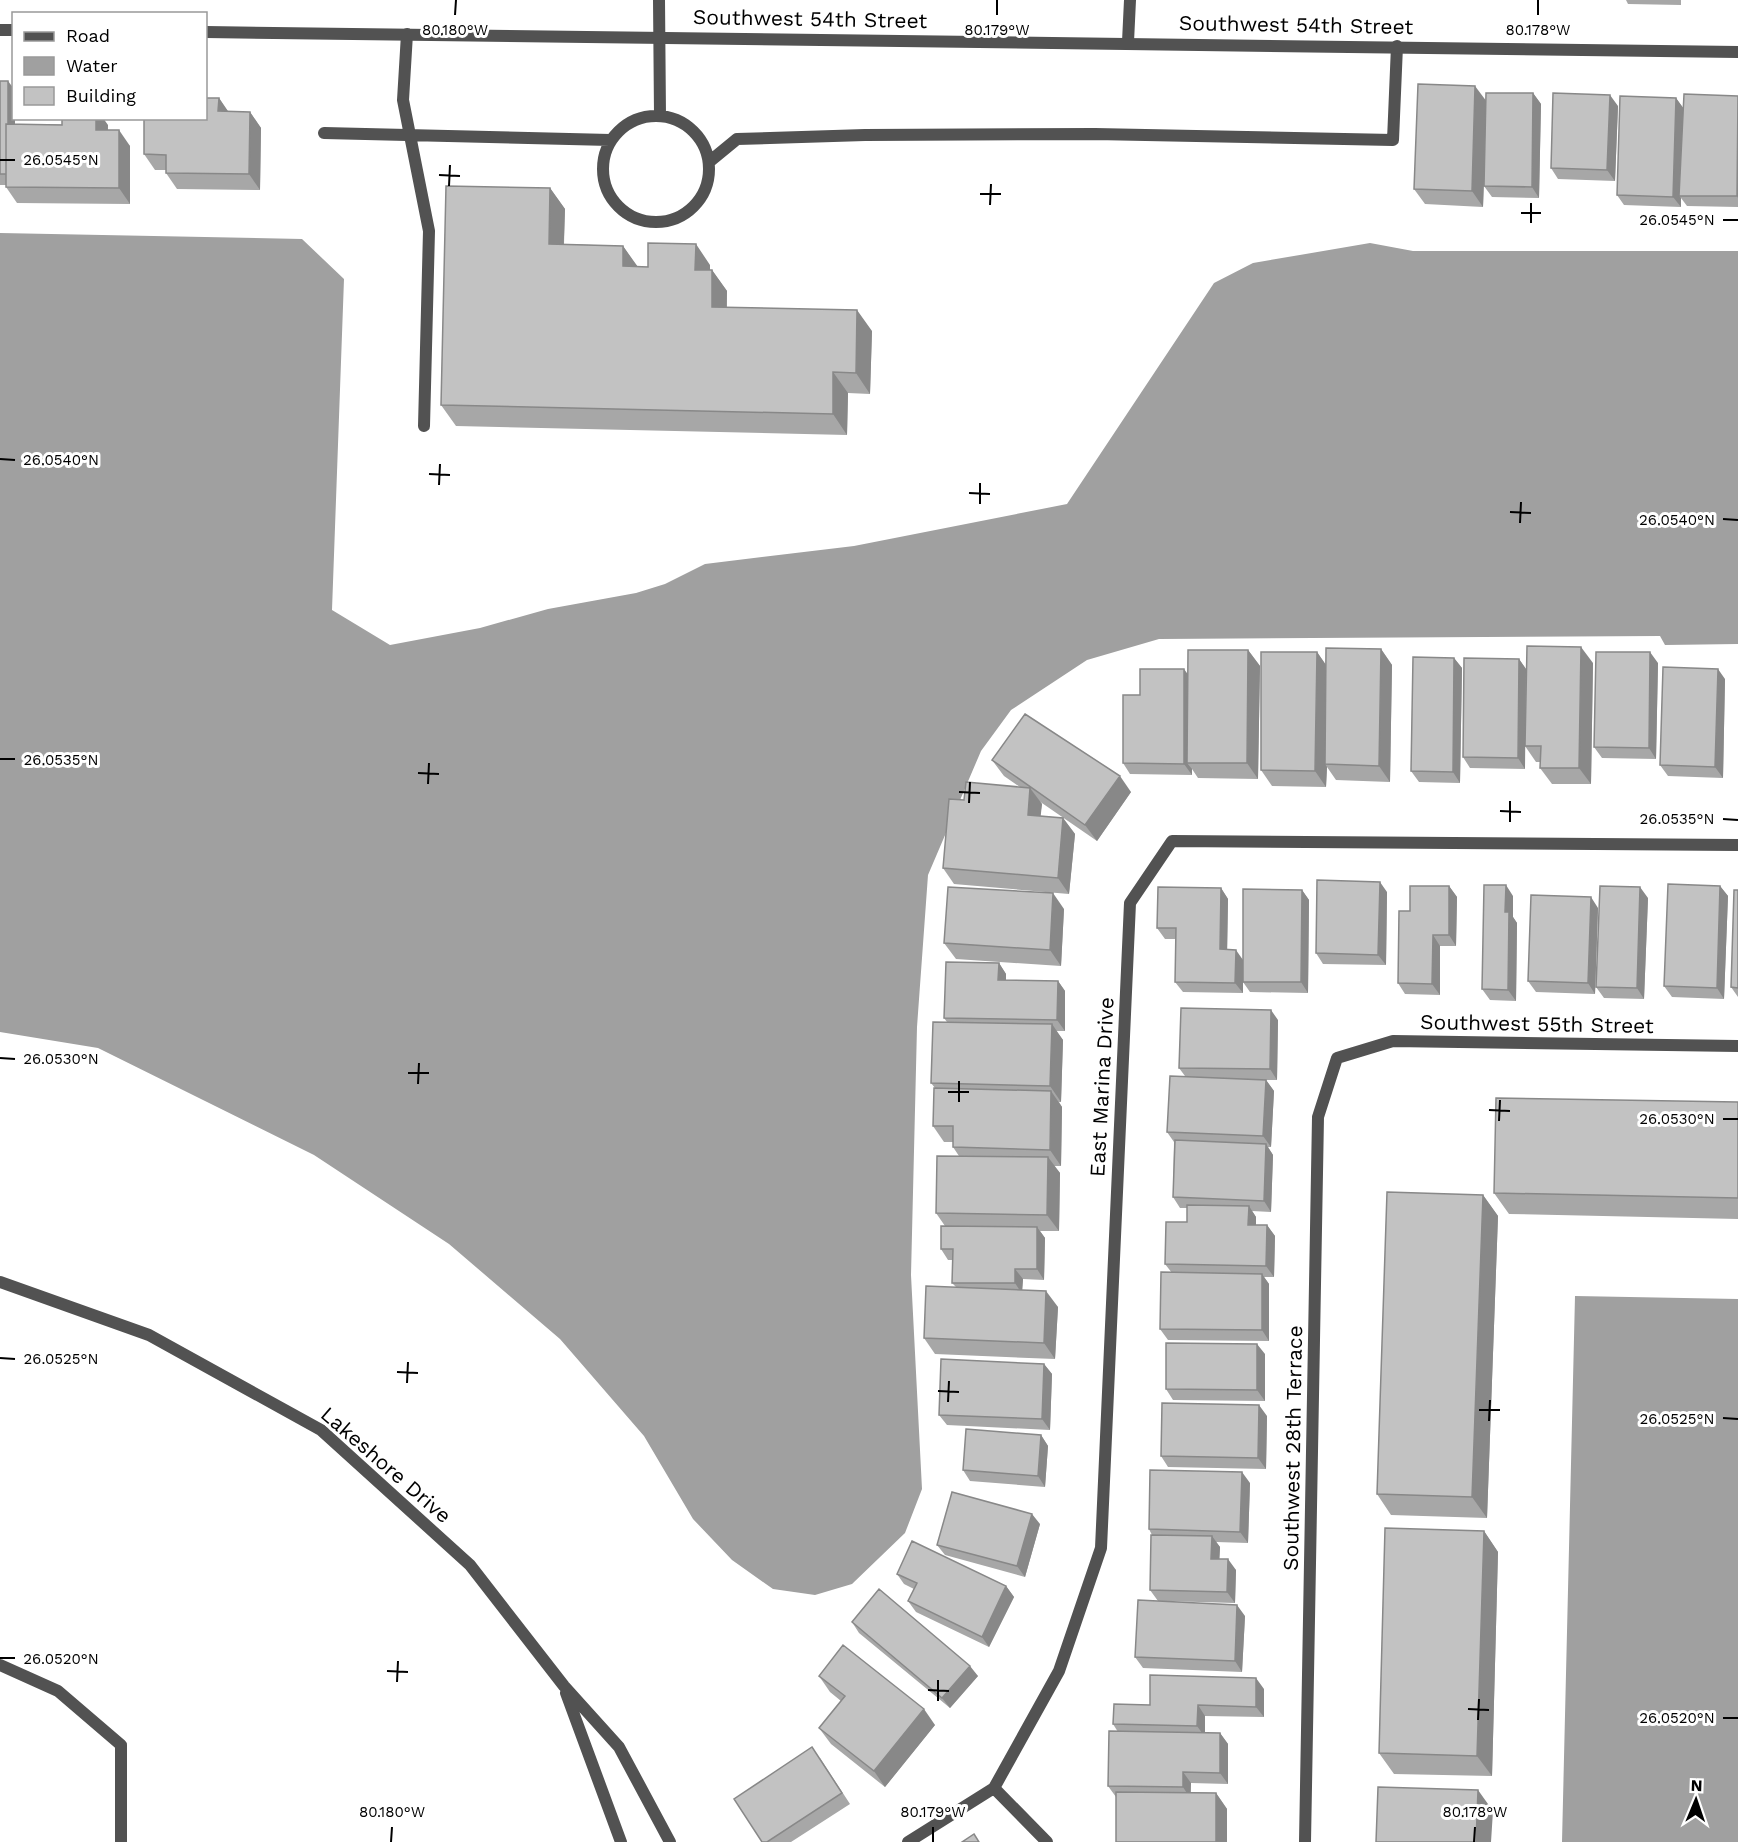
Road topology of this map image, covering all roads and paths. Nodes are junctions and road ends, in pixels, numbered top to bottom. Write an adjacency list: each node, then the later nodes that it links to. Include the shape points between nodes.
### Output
1 (659, 0): 5 (street)
2 (1130, 0): 6 (street)
3 (207, 32): 4 (street, Southwest 54th Street)
4 (407, 34): 5 (street, Southwest 54th Street); 11 (street, via 403,100)
5 (658, 38): 6 (street, Southwest 54th Street); 9 (street)
6 (1128, 42): 7 (street, Southwest 54th Street)
7 (1397, 46): 8 (street, Southwest 54th Street); 13 (street, via 1393,140 1095,134 737,139)
8 (1738, 52)
9 (660, 116): 12 (street, via 631,121); 13 (street, via 693,130 704,145)
10 (324, 133): 11 (street)
11 (411, 134): 12 (street); 14 (street, via 429,231)
12 (610, 140): 13 (street, via 603,157 602,176 608,193 635,218 653,222 672,220 688,211 701,198 708,181)
13 (709, 162)
14 (424, 426)
15 (1738, 845): 21 (street, East Marina Drive, via 1172,840 1130,903 1101,1548 1059,1671)
16 (1738, 1046): 17 (street, Southwest 55th Street, via 1393,1041)
17 (1337, 1058): 27 (street, Southwest 28th Terrace, via 1318,1117)
18 (0, 1282): 20 (street, Lakeshore Drive, via 149,1335 321,1430 470,1565)
19 (0, 1665): 22 (street, via 58,1691 122,1745)
20 (564, 1686): 23 (street, Lakeshore Drive); 24 (street, Lakeshore Drive, via 620,1747)
21 (994, 1788): 25 (street, East Marina Drive); 26 (street)
22 (121, 1842)
23 (621, 1842)
24 (670, 1842)
25 (909, 1842)
26 (1047, 1842)
27 (1305, 1842)

